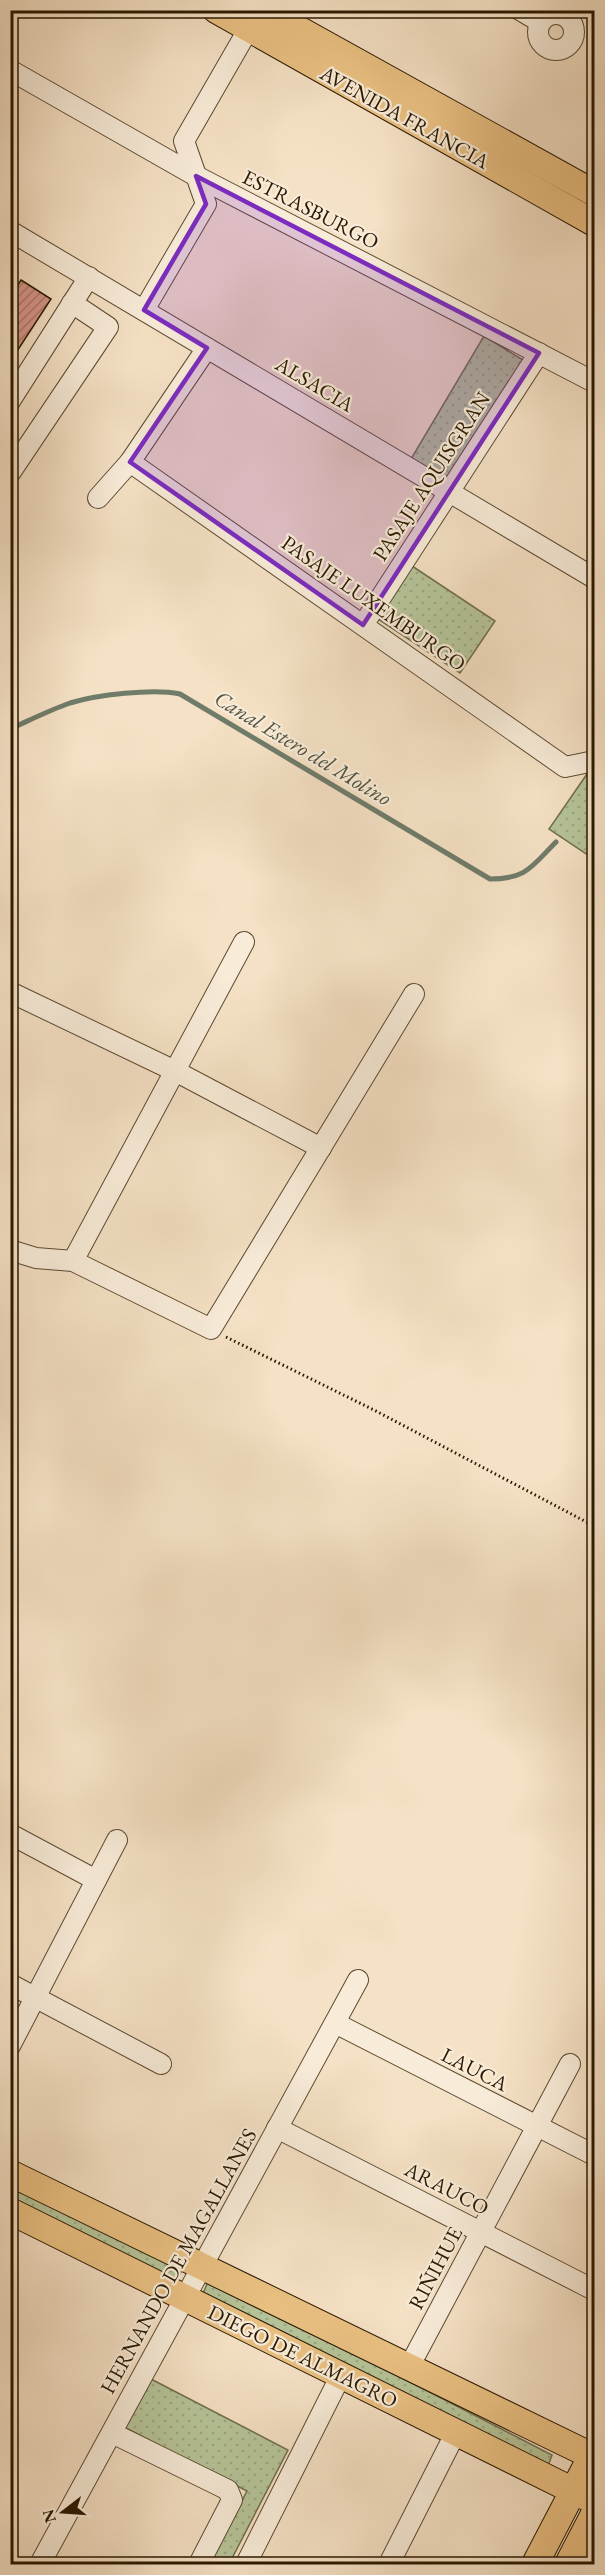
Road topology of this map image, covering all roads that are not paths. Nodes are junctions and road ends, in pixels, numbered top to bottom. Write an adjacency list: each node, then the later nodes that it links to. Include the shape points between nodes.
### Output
1 (216, 10): 4 (main road, AVENIDA FRANCIA)
2 (520, 10): 5 (street)
3 (566, 13): 5 (street, via 548,15); 5 (street, via 574,32 568,44 557,50 540,41)
4 (258, 17): 7 (street, via 184,141); 8 (main road, AVENIDA FRANCIA); 9 (main road, AVENIDA FRANCIA)
5 (540, 22)
6 (10, 70): 7 (street, ESTRASBURGO)
7 (196, 176): 13 (street, via 206,204); 15 (street, ESTRASBURGO)
8 (594, 194)
9 (594, 223)
10 (10, 231): 11 (street, ALSACIA)
11 (89, 277): 12 (street); 13 (street, ALSACIA)
12 (72, 303): 17 (street); 19 (street, via 108,327)
13 (144, 310): 14 (street, ALSACIA)
14 (207, 348): 18 (street); 20 (street, ALSACIA)
15 (539, 353): 16 (street, ESTRASBURGO); 20 (street, PASAJE AQUISGRAN)
16 (594, 382)
17 (10, 401)
18 (130, 462): 21 (street); 23 (street, PASAJE LUXEMBURGO)
19 (10, 473)
20 (449, 492): 22 (street, ALSACIA); 23 (street, PASAJE AQUISGRAN)
21 (98, 498)
22 (594, 578)
23 (363, 625): 24 (street, PASAJE LUXEMBURGO, via 565,767)
24 (594, 761)
25 (244, 942): 28 (street)
26 (10, 992): 28 (street)
27 (414, 994): 29 (street)
28 (175, 1071): 29 (street); 31 (street)
29 (321, 1148): 31 (street, via 211,1329)
30 (10, 1250): 31 (street, via 36,1258)
31 (73, 1261)
32 (10, 1834): 34 (street)
33 (117, 1840): 34 (street)
34 (96, 1880): 37 (street)
35 (358, 1980): 38 (street, HERNANDO DE MAGALLANES)
36 (10, 1984): 37 (street)
37 (36, 1997): 39 (street); 40 (street)
38 (335, 2023): 42 (street, HERNANDO DE MAGALLANES); 43 (street, LAUCA)
39 (10, 2046)
40 (161, 2064)
41 (570, 2064): 43 (street, RIÑIHUE)
42 (277, 2128): 47 (street, ARAUCO); 48 (street, HERNANDO DE MAGALLANES)
43 (537, 2128): 44 (street, LAUCA); 47 (street, RIÑIHUE)
44 (594, 2155)
45 (20, 2178): 46 (main road); 48 (main road, DIEGO DE ALMAGRO)
46 (13, 2212): 50 (main road, DIEGO DE ALMAGRO)
47 (481, 2232): 49 (street, ARAUCO); 51 (street, RIÑIHUE)
48 (202, 2266): 50 (street, HERNANDO DE MAGALLANES); 51 (main road, DIEGO DE ALMAGRO)
49 (594, 2290)
50 (186, 2298): 52 (main road, DIEGO DE ALMAGRO); 54 (street, HERNANDO DE MAGALLANES)
51 (409, 2367): 55 (main road, DIEGO DE ALMAGRO)
52 (341, 2375): 53 (main road, DIEGO DE ALMAGRO); 60 (street)
53 (456, 2432): 56 (main road, DIEGO DE ALMAGRO); 61 (street)
54 (112, 2433): 58 (street, HERNANDO DE MAGALLANES); 59 (street, via 228,2490 232,2500)
55 (594, 2454): 56 (main road)
56 (584, 2496): 62 (main road)
57 (594, 2514): 63 (main road)
58 (40, 2565)
59 (199, 2565)
60 (246, 2565)
61 (389, 2565)
62 (535, 2565)
63 (568, 2565)

